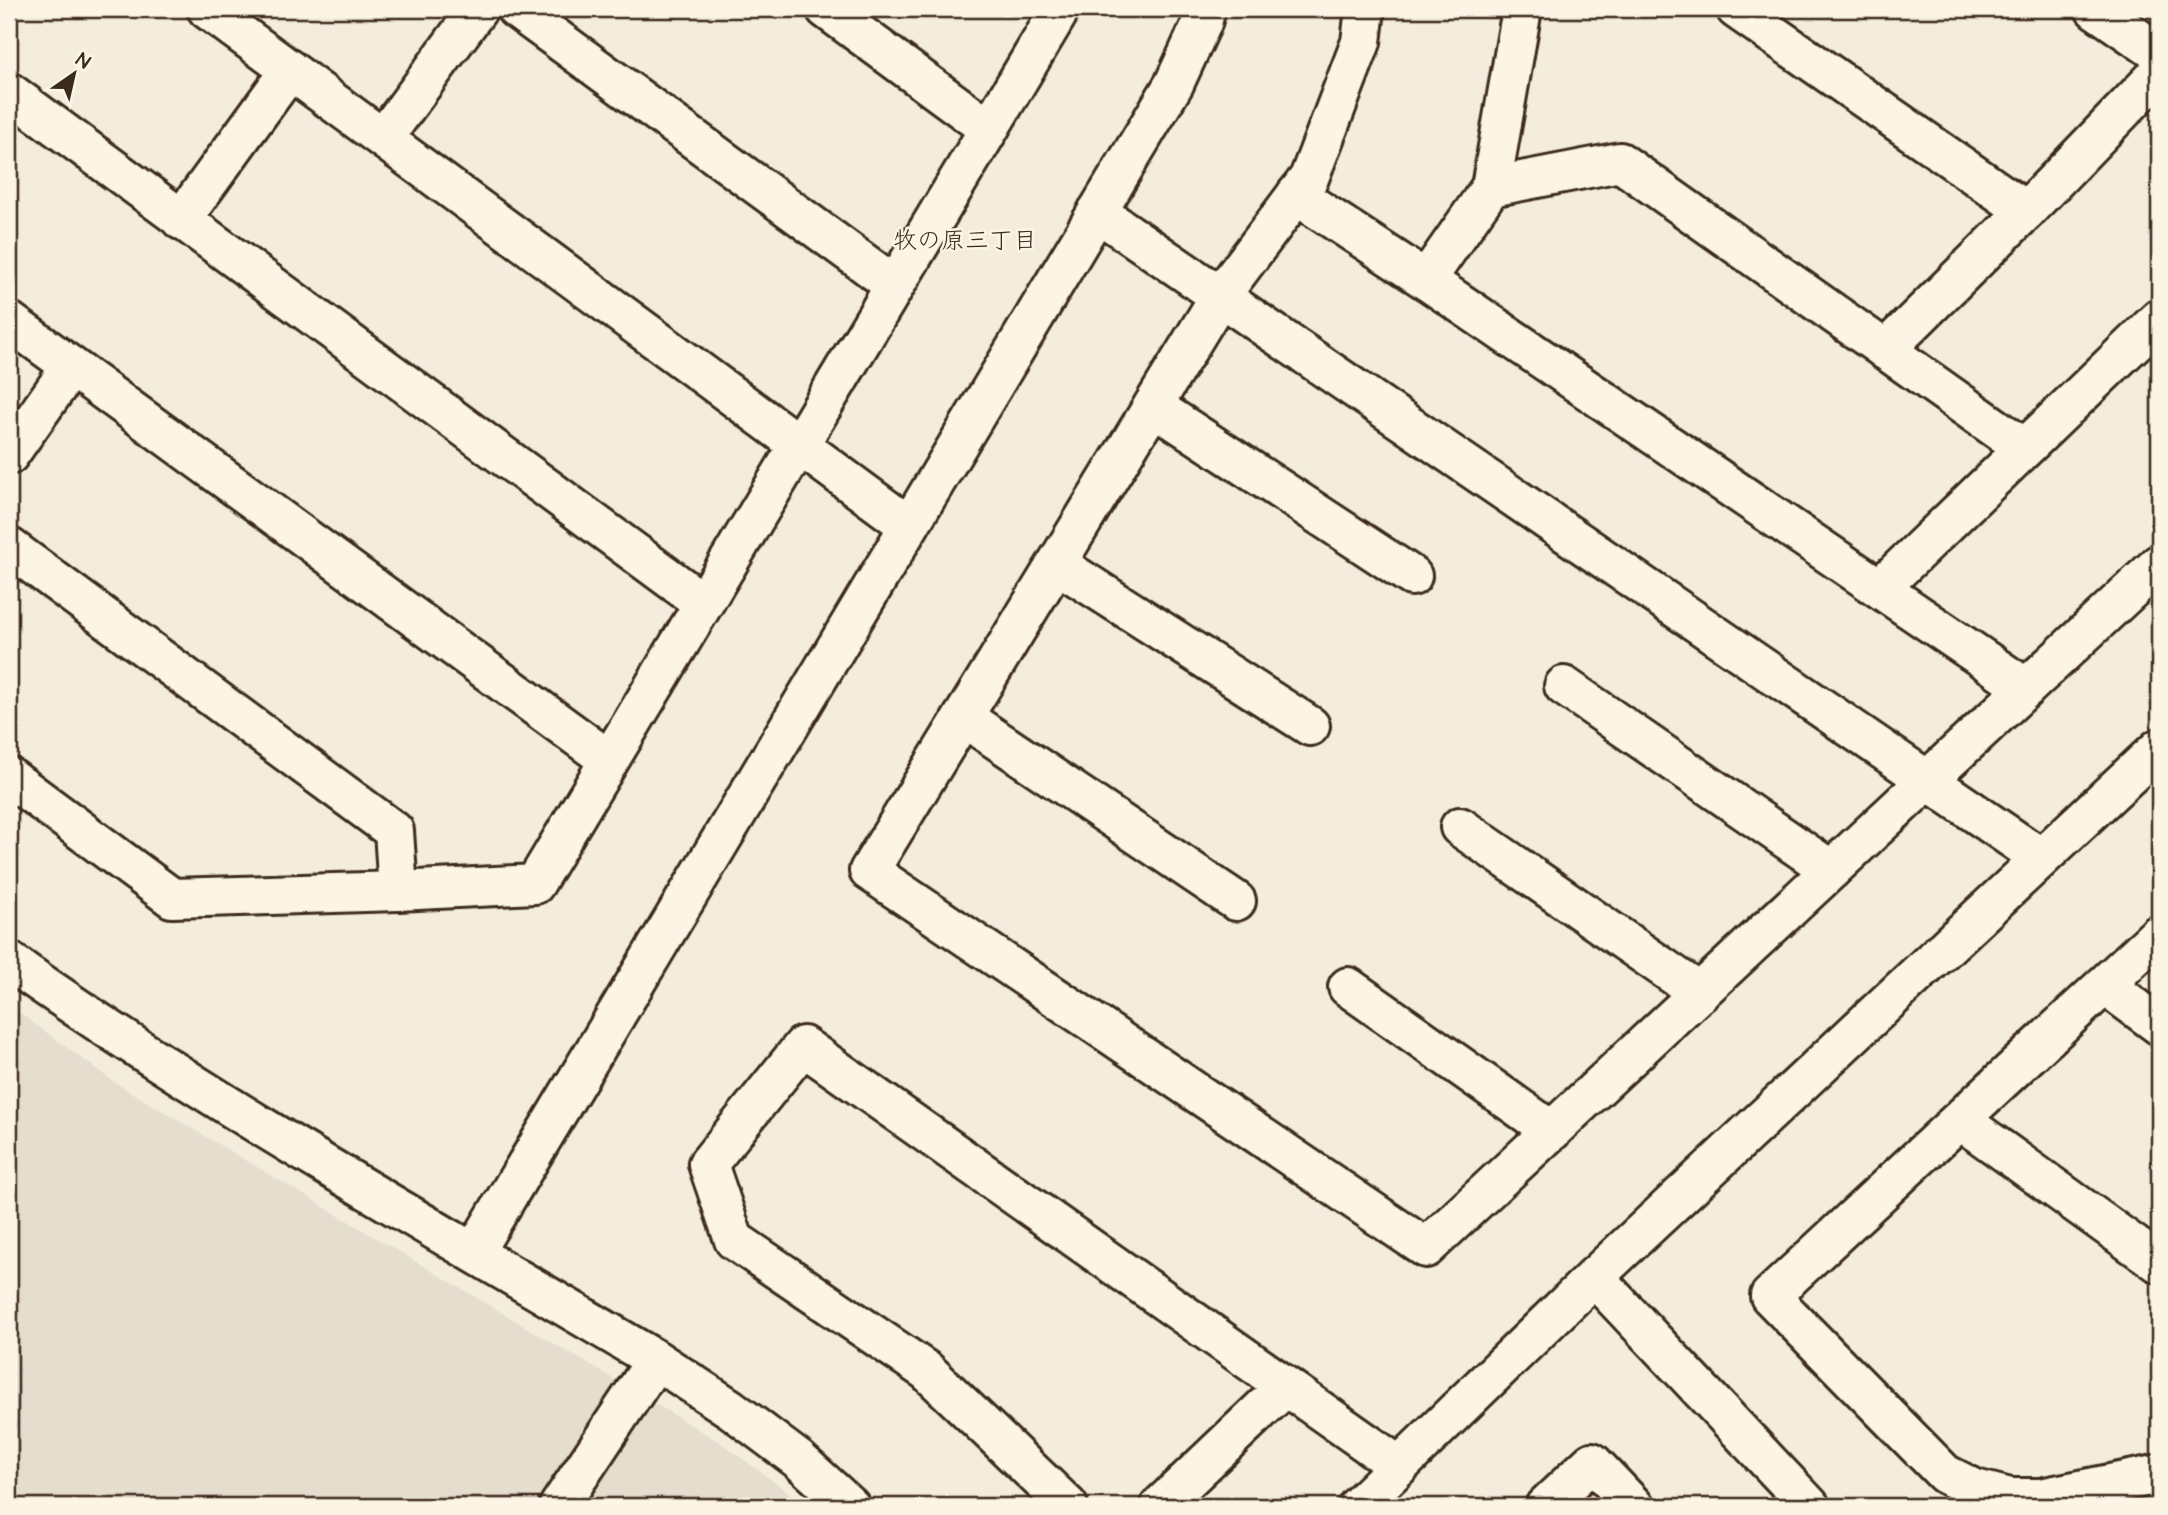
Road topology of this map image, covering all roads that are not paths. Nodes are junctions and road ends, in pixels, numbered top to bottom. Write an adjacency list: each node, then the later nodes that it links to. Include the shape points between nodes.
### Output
1 (207, 9): 12 (street)
2 (478, 9): 16 (street)
3 (516, 9): 23 (street)
4 (826, 9): 15 (street)
5 (1057, 9): 15 (street)
6 (1206, 9): 20 (street, via 1174,84)
7 (1365, 9): 18 (street, via 1362,42 1309,178)
8 (1737, 9): 19 (street)
9 (2095, 9): 11 (street)
10 (1531, 11): 17 (street)
11 (2159, 53)
12 (289, 70): 16 (street); 21 (street)
13 (2159, 73): 19 (street)
14 (9, 92): 21 (street)
15 (989, 129): 23 (street)
16 (384, 137): 30 (street)
17 (1491, 187): 22 (street); 27 (street, via 1620,162)
18 (1296, 195): 22 (street); 24 (street)
19 (2026, 211): 27 (street)
20 (1097, 212): 24 (street); 33 (street)
21 (181, 220): 39 (street)
22 (1426, 279): 38 (street)
23 (894, 285): 30 (street)
24 (1220, 296): 29 (street); 47 (street)
25 (2159, 319): 31 (street)
26 (9, 321): 28 (street)
27 (1885, 350): 31 (street)
28 (71, 367): 32 (street); 45 (street)
29 (1153, 406): 35 (street); 37 (street)
30 (799, 447): 33 (street); 39 (street)
31 (2024, 448): 38 (street)
32 (9, 456)
33 (909, 526): 61 (street)
34 (9, 547): 51 (street, via 394,831)
35 (1056, 564): 42 (street); 43 (street)
36 (2159, 564): 41 (street)
37 (1412, 576)
38 (1880, 588): 41 (street)
39 (704, 603): 45 (street)
40 (1564, 686): 50 (street)
41 (2026, 688): 47 (street)
42 (963, 717): 52 (street); 60 (street, via 869,871 1426,1248)
43 (1310, 726)
44 (2159, 748): 49 (street)
45 (608, 760): 51 (street, via 535,884)
46 (9, 777): 51 (street, via 172,898)
47 (1927, 780): 49 (street); 50 (street)
48 (1460, 827): 57 (street)
49 (2041, 858): 63 (street)
50 (1831, 870): 57 (street)
51 (398, 891)
52 (1236, 901)
53 (2159, 934): 55 (street)
54 (9, 961): 61 (street, via 188,1082)
55 (2105, 985): 58 (street); 59 (street)
56 (1348, 987): 60 (street)
57 (1700, 993): 60 (street)
58 (2159, 1025)
59 (1960, 1120): 62 (street); 67 (street, via 1770,1297 1945,1474 1975,1489 2010,1498 2040,1498)
60 (1552, 1131)
61 (474, 1252): 64 (street)
62 (2159, 1263)
63 (1594, 1277): 66 (street); 75 (street)
64 (656, 1360): 68 (street); 69 (street, via 799,1460)
65 (1285, 1387): 66 (street); 70 (street, via 803,1046 708,1164 734,1240 928,1371); 71 (street)
66 (1399, 1466): 72 (street)
67 (2159, 1474)
68 (559, 1506)
69 (850, 1506)
70 (1068, 1506)
71 (1160, 1506)
72 (1358, 1506)
73 (1545, 1506): 74 (street, via 1592,1462)
74 (1634, 1506)
75 (1810, 1506)

